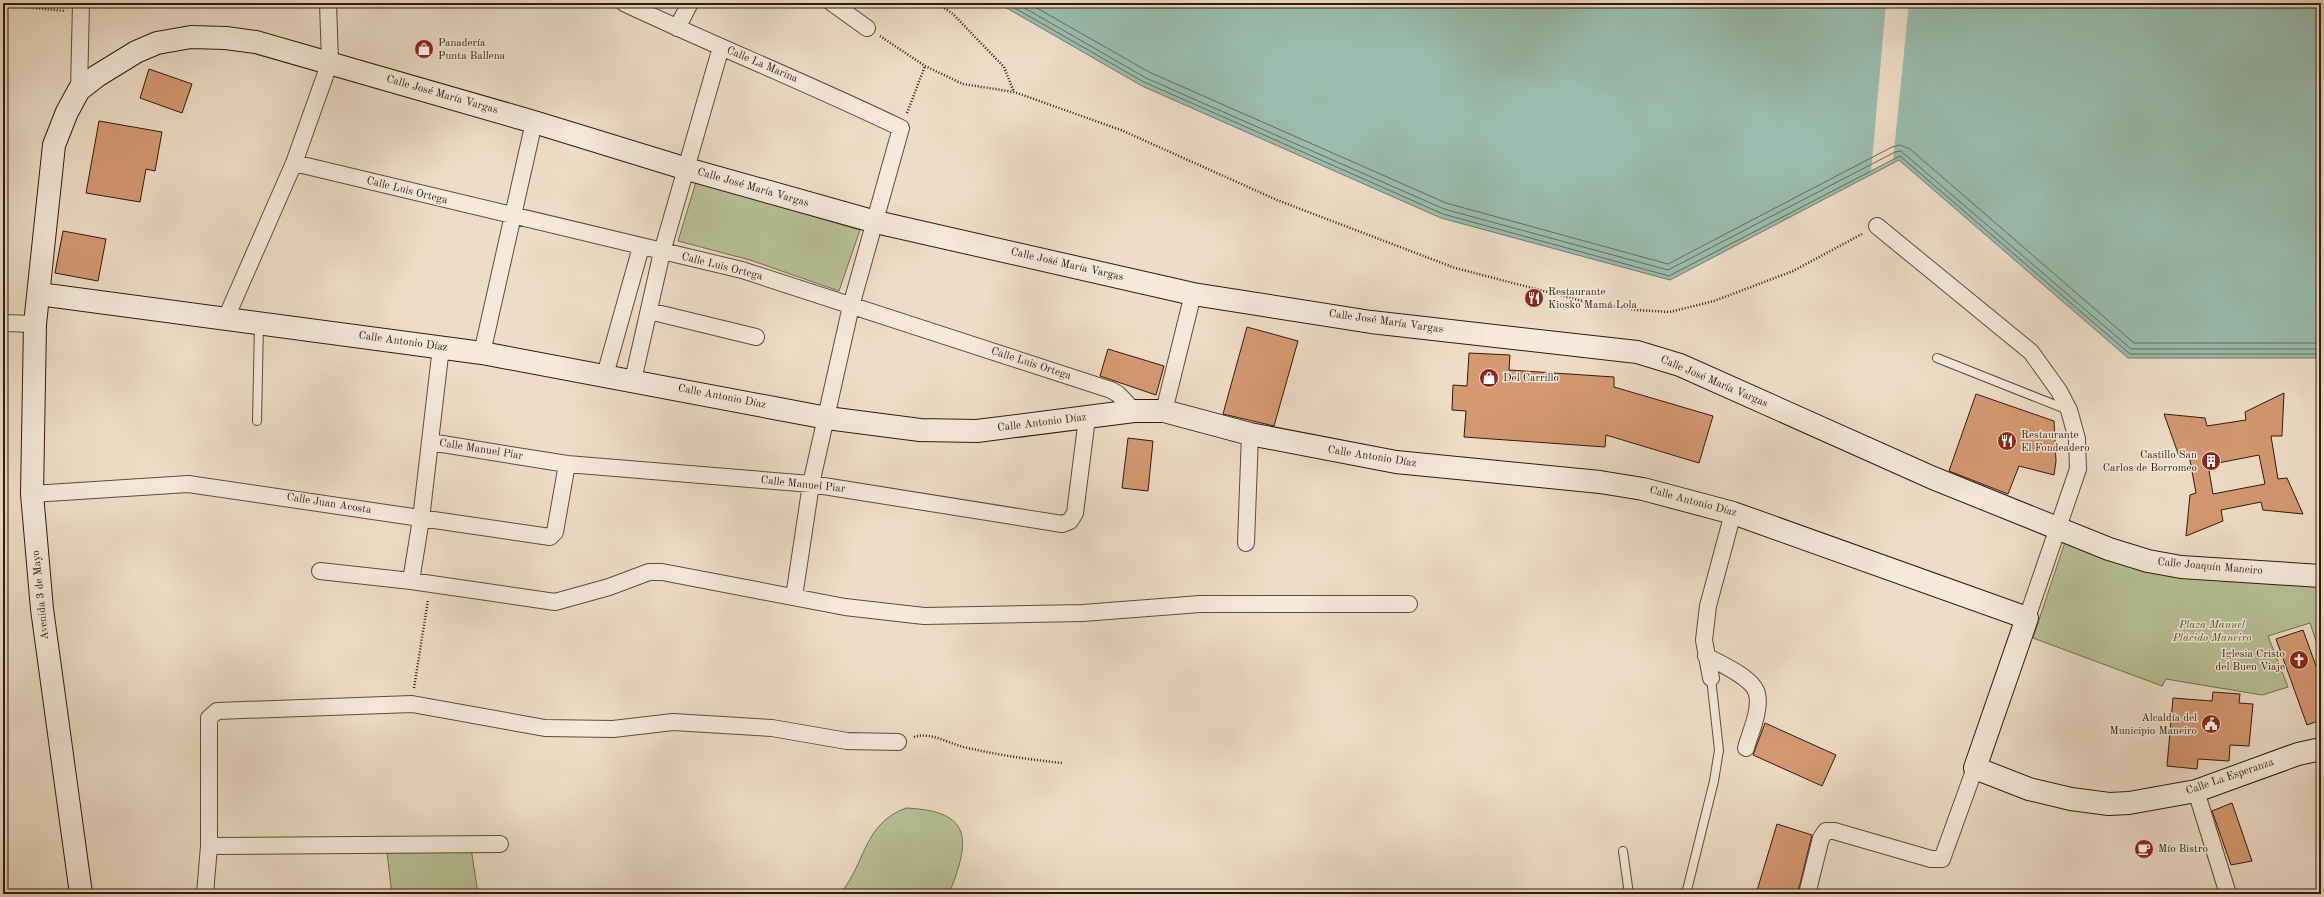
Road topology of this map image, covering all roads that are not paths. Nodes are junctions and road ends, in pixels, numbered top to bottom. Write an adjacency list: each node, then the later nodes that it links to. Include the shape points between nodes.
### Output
1 (328, 3): 9 (street)
2 (624, 3): 6 (street, Calle La Marina)
3 (690, 3): 6 (street)
4 (832, 3): 7 (street)
5 (81, 8): 10 (street)
6 (677, 28): 8 (street, Calle La Marina)
7 (867, 28)
8 (721, 47): 13 (street); 15 (street, Calle La Marina, via 838,97 901,128)
9 (330, 62): 10 (street, Calle José María Vargas, via 256,42 191,37 157,43 136,52); 11 (street, Calle José María Vargas); 12 (street)
10 (79, 90): 19 (street, Avenida 3 de Mayo, via 54,145)
11 (534, 122): 13 (street, Calle José María Vargas); 14 (street)
12 (294, 163): 14 (street, Calle Luis Ortega); 23 (street)
13 (687, 169): 15 (street, Calle José María Vargas); 18 (street)
14 (513, 216): 17 (street, Calle Luis Ortega); 29 (street)
15 (876, 222): 20 (street, Calle José María Vargas); 21 (street)
16 (1877, 226): 33 (street, via 2031,352 2059,391)
17 (641, 248): 18 (street, Calle Luis Ortega); 31 (street)
18 (662, 252): 21 (street, Calle Luis Ortega, via 742,270); 22 (street)
19 (39, 294): 23 (street, Calle Antonio Díaz); 26 (street, Avenida 3 de Mayo)
20 (1193, 294): 35 (street); 46 (street, Calle José María Vargas, via 1371,322 1637,352 1660,358 1933,478)
21 (852, 306): 34 (street, Calle Luis Ortega, via 1111,390); 36 (street)
22 (649, 311): 27 (street); 32 (street)
23 (226, 318): 25 (street, Calle Antonio Díaz)
24 (3, 323): 26 (street)
25 (259, 323): 28 (street, Calle Antonio Díaz); 38 (lane)
26 (35, 324): 43 (street, Avenida 3 de Mayo)
27 (756, 337)
28 (442, 347): 29 (street, Calle Antonio Díaz); 40 (street, Calle Manuel Piar)
29 (482, 353): 31 (street, Calle Antonio Díaz)
30 (1937, 358): 33 (lane)
31 (605, 375): 32 (street, Calle Antonio Díaz)
32 (633, 380): 36 (street, Calle Antonio Díaz)
33 (2068, 410): 46 (street, via 2077,439 2078,469)
34 (1134, 411): 35 (street, Calle Antonio Díaz); 37 (street, Calle Antonio Díaz)
35 (1164, 411): 39 (street, Calle Antonio Díaz)
36 (827, 418): 37 (street, Calle Antonio Díaz, via 920,430 977,431); 42 (street)
37 (1087, 418): 42 (street, Calle Manuel Piar, via 1075,513 1070,521 1062,524)
38 (257, 421)
39 (1250, 434): 44 (street, Calle Antonio Díaz, via 1396,462 1600,482 1643,489); 47 (street)
40 (430, 442): 41 (street, Calle Manuel Piar); 45 (street, Calle Manuel Piar)
41 (567, 464): 42 (street, Calle Manuel Piar); 45 (street, Calle Juan Acosta, via 555,532 550,537)
42 (811, 484): 51 (street)
43 (32, 494): 45 (street, Calle Juan Acosta, via 188,484); 64 (street, Avenida 3 de Mayo, via 42,608)
44 (1733, 513): 53 (street, Calle Antonio Díaz); 54 (street, via 1708,606 1704,640)
45 (421, 519): 50 (street, Calle Manuel Piar)
46 (2057, 528): 49 (street, Calle Joaquín Maneiro, via 2148,562 2181,567); 53 (street)
47 (1246, 543)
48 (320, 571): 50 (street)
49 (2321, 576)
50 (411, 581): 51 (street, via 555,602 609,587 649,572 662,572)
51 (794, 597): 52 (street, via 845,607 924,616 1083,613 1200,604)
52 (1409, 604)
53 (2027, 618): 59 (street)
54 (1706, 656): 55 (street); 57 (street, via 1730,669 1756,689 1757,706)
55 (1711, 678): 67 (lane, via 1719,750 1714,781)
56 (898, 742): 62 (street, via 847,741 772,728 673,722 613,729 545,728 412,704 217,711 209,718)
57 (1746, 748)
58 (2321, 749): 60 (street, Calle La Esperanza, via 2298,754)
59 (1975, 768): 60 (street, Calle La Esperanza, via 2029,789 2110,804); 68 (street, via 1942,859 1931,859 1834,831 1826,831 1821,838)
60 (2196, 791): 69 (street)
61 (500, 844): 62 (street)
62 (209, 846): 65 (street)
63 (1623, 852): 66 (lane)
64 (81, 894)
65 (205, 894)
66 (1629, 894)
67 (1686, 894)
68 (1807, 894)
69 (2228, 894)

